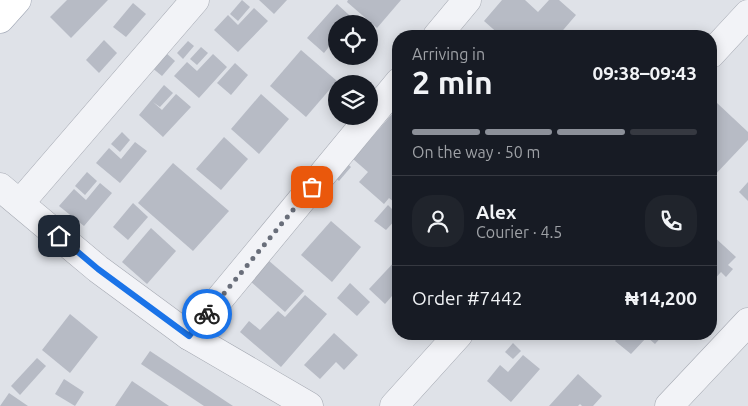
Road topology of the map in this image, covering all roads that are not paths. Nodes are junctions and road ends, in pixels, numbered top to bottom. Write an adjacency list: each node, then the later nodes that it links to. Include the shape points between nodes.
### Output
1 (17, 0): 5 (main road)
2 (195, 0): 9 (street)
3 (467, 0): 6 (street)
4 (748, 14): 7 (street)
5 (0, 19)
6 (442, 30)
7 (717, 48)
8 (392, 90): 11 (street)
9 (10, 195): 11 (street, via 98,269)
10 (748, 322): 15 (street)
11 (189, 336): 13 (street)
12 (454, 340): 14 (street)
13 (309, 406)
14 (394, 406)
15 (669, 406)

